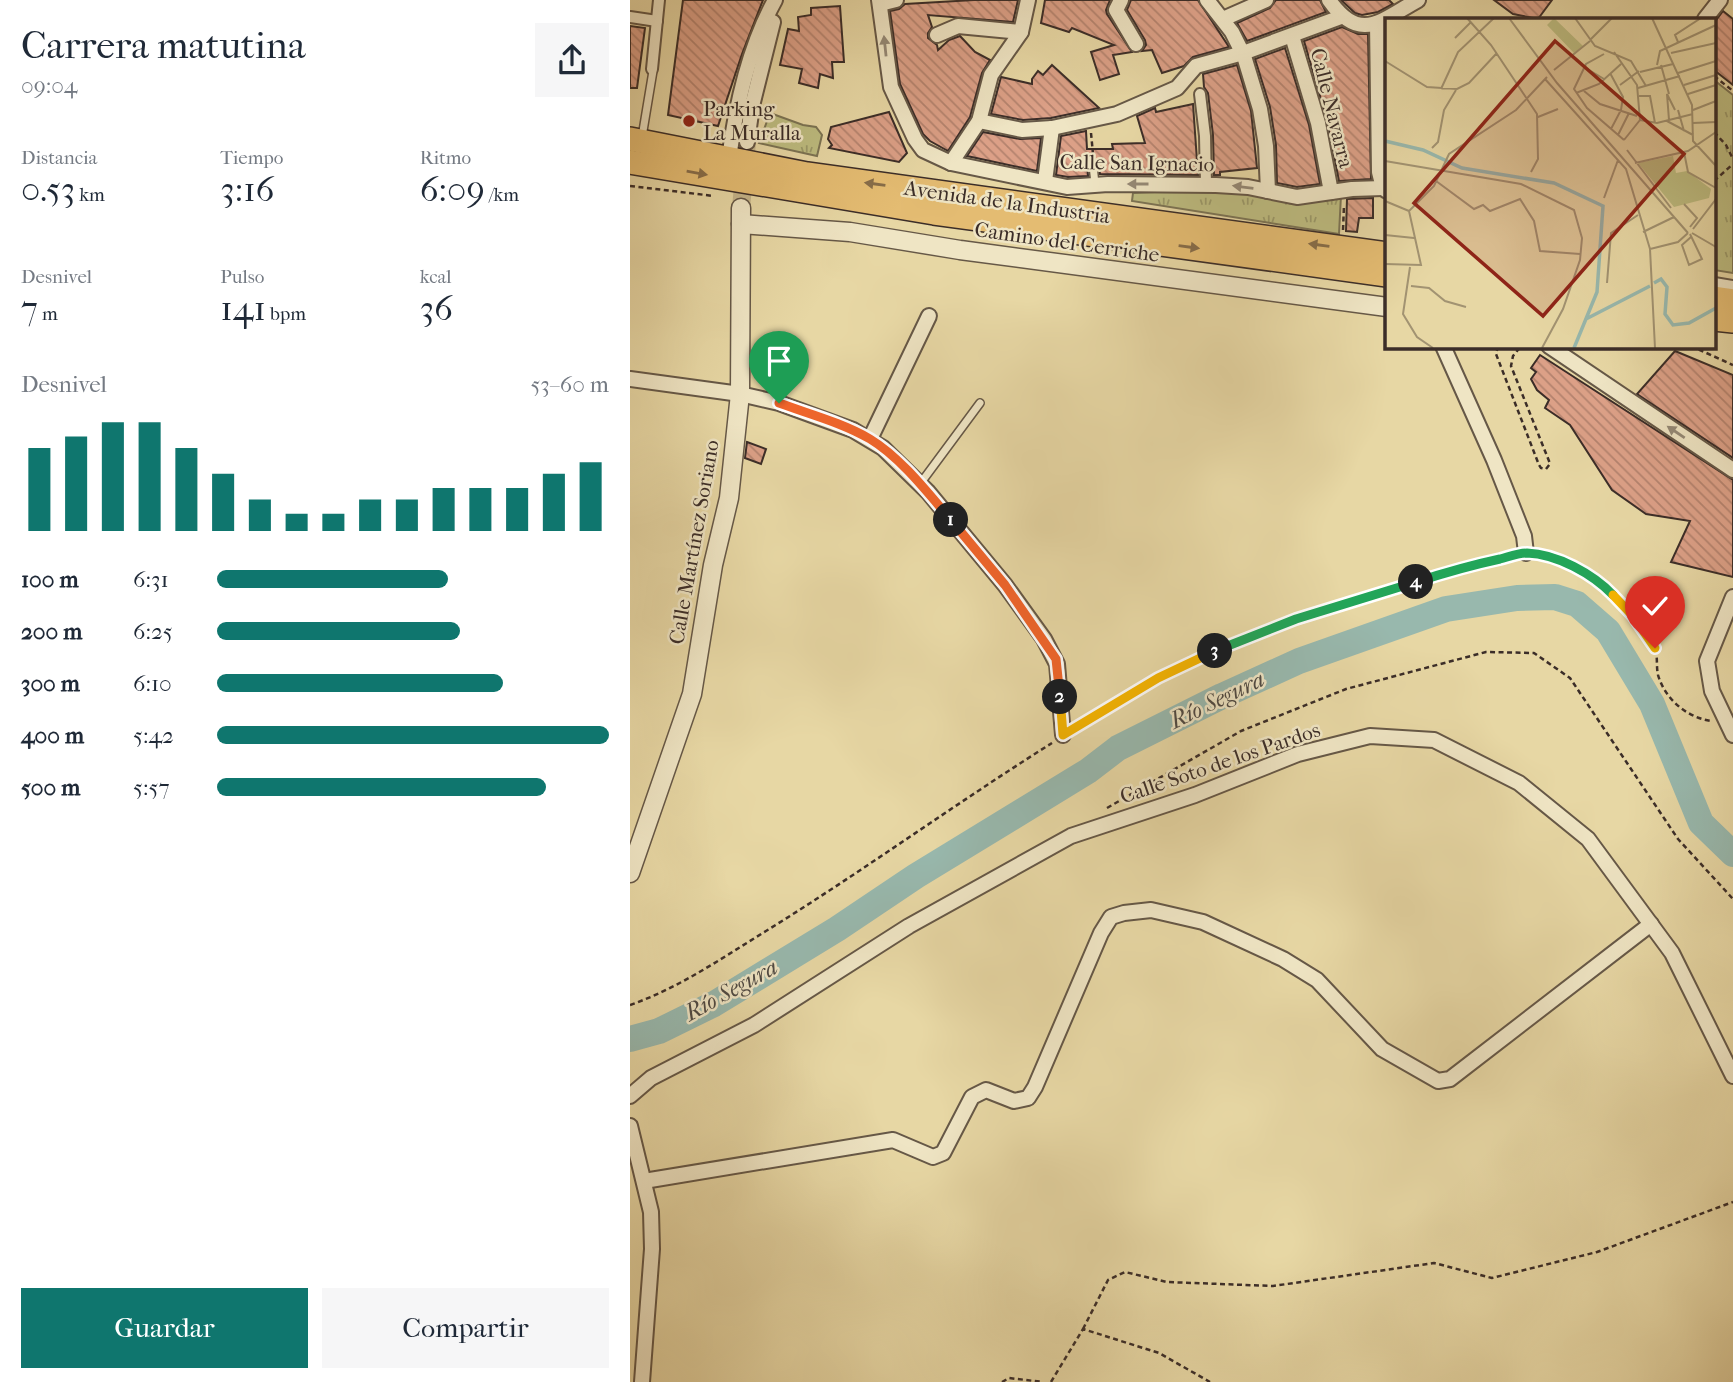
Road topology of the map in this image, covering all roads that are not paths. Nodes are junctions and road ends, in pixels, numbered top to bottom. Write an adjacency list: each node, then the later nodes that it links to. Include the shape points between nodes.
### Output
1 (659, 0): 20 (street)
2 (777, 0): 32 (street); 33 (street, via 757,42 739,102)
3 (896, 0): 12 (street)
4 (1028, 0): 22 (street)
5 (1121, 0): 25 (street, via 1116,10)
6 (1207, 0): 18 (street)
7 (1266, 0): 18 (street)
8 (1329, 0): 14 (street)
9 (1418, 0): 16 (street)
10 (1720, 0): 17 (street)
11 (1729, 0): 13 (street)
12 (880, 2): 35 (street, Calle San Ignacio, one-way to 12, via 923,150 891,88)
13 (1733, 3)
14 (1341, 17): 21 (street, via 1358,25); 24 (street)
15 (630, 18): 20 (street)
16 (1386, 18)
17 (1706, 18)
18 (1223, 19): 26 (street)
19 (1385, 19): 21 (street)
20 (657, 21): 27 (street)
21 (1377, 23): 40 (street, via 1379,172)
22 (1021, 32): 23 (street, via 958,26); 29 (street, via 991,75)
23 (937, 35)
24 (1292, 36): 26 (street); 42 (street, Calle Navarra, via 1318,123)
25 (1136, 44)
26 (1242, 53): 30 (street, via 1196,66 1177,88 1117,114); 41 (street, via 1260,109)
27 (652, 70): 31 (lane)
28 (1200, 94): 39 (street)
29 (979, 121): 30 (street, via 1022,130); 35 (street)
30 (1052, 128): 37 (street)
31 (636, 140): 33 (main road, Avenida de la Industria)
32 (747, 142)
33 (729, 159): 44 (main road, Avenida de la Industria, one-way to 33, via 807,174)
34 (630, 162): 45 (main road, Avenida de la Industria, one-way to 45, via 934,213)
35 (951, 163): 37 (street, Calle San Ignacio)
36 (1093, 165): 38 (lane)
37 (1045, 181): 38 (street, Calle San Ignacio, via 1067,187)
38 (1095, 184): 39 (street, Calle San Ignacio, one-way to 38)
39 (1206, 184): 41 (street, Calle San Ignacio, one-way to 39)
40 (1385, 190): 42 (street, Calle San Ignacio)
41 (1268, 191): 42 (street, Calle San Ignacio, via 1297,197)
42 (1331, 192)
43 (741, 216): 46 (street, Camino del Cerriche); 51 (street, Calle Martínez Soriano)
44 (1385, 254)
45 (1385, 275)
46 (1385, 307)
47 (929, 316): 53 (street)
48 (1444, 348): 56 (street, via 1499,473 1524,536)
49 (1552, 348): 54 (street, one-way to 49)
50 (630, 379): 51 (street)
51 (740, 394): 53 (street, via 779,403); 60 (street, Calle Martínez Soriano, via 729,498 692,694)
52 (980, 403): 55 (lane)
53 (870, 439): 55 (street)
54 (1733, 470)
55 (919, 484): 59 (street, via 1005,585 1056,659)
56 (1526, 553)
57 (1733, 597): 58 (street, via 1707,661 1712,691)
58 (1730, 729)
59 (1063, 735)
60 (630, 873)
61 (1651, 924): 62 (street, Calle Soto de los Pardos, via 1672,953); 63 (street, Calle Soto de los Pardos, via 1588,839 1520,783 1434,740 1370,736 1298,754 1195,795 1071,836 909,926 754,1025 651,1078); 65 (street, via 1451,1079 1438,1080 1382,1049 1317,980 1283,959 1203,922 1151,910 1124,913 1111,917 1101,933 1028,1098 1014,1101 986,1090 972,1097 943,1153 933,1157 893,1140)
62 (1733, 1076)
63 (630, 1096)
64 (630, 1126): 65 (street)
65 (644, 1181): 66 (street, via 652,1212 652,1249)
66 (642, 1382)

